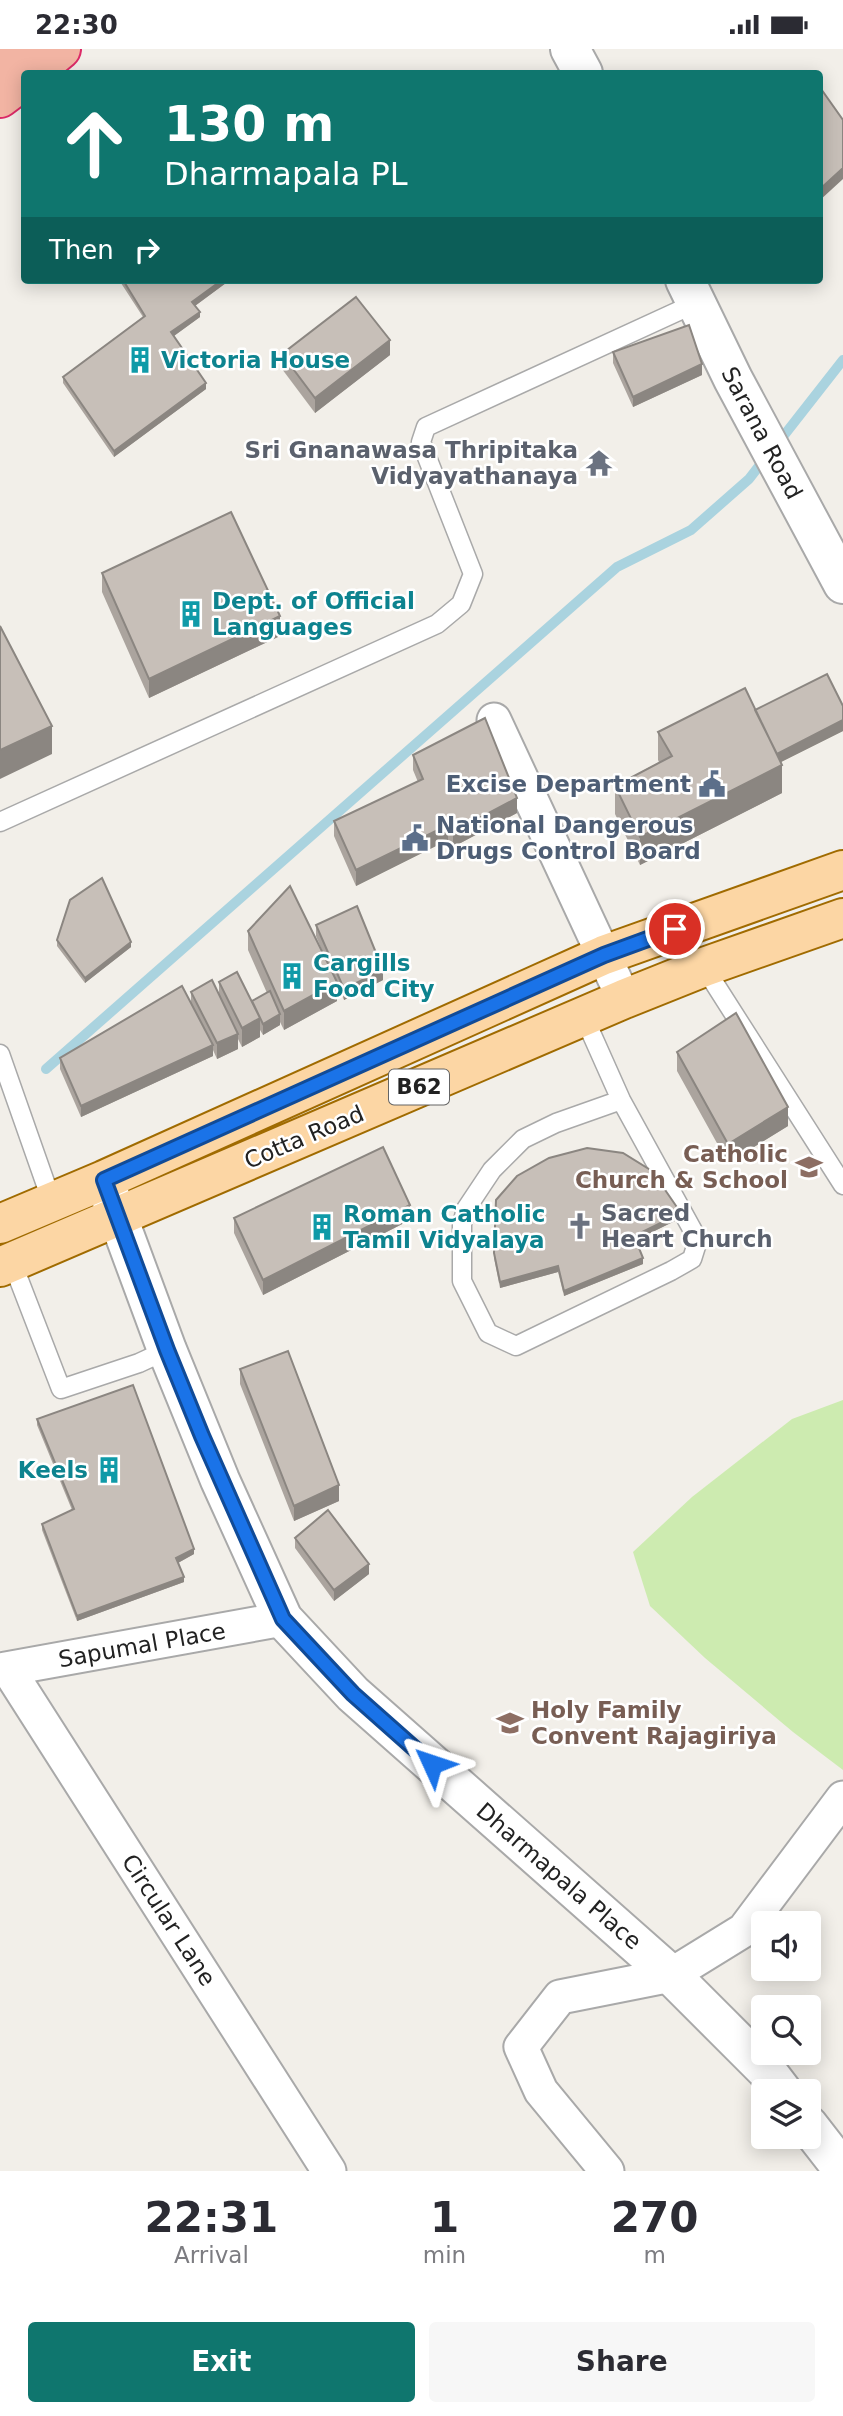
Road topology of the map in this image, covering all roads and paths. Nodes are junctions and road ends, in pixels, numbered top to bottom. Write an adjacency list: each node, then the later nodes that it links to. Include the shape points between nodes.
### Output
1 (18, 49): 4 (highway)
2 (61, 49): 5 (highway)
3 (570, 49): 6 (street)
4 (0, 59)
5 (36, 70)
6 (581, 70)
7 (21, 82): 8 (highway)
8 (0, 98)
9 (691, 292): 10 (street, Sarana Road); 12 (lane, via 426,427 421,442 473,574 461,604 437,624)
10 (843, 584)
11 (494, 720): 15 (street)
12 (0, 822)
13 (843, 870): 15 (main road, Cotta Road / B62)
14 (843, 918): 16 (main road, Cotta Road / B62)
15 (604, 955): 17 (street); 21 (main road, Cotta Road / B62)
16 (704, 967): 17 (main road, Cotta Road / B62); 22 (lane)
17 (624, 999): 18 (main road, Cotta Road / B62)
18 (584, 1017): 20 (lane); 24 (main road, Cotta Road / B62)
19 (0, 1054): 23 (lane)
20 (621, 1100): 20 (lane, via 698,1240 692,1259 516,1346 488,1333 463,1281 466,1209 492,1170 523,1139)
21 (104, 1180): 23 (main road, Cotta Road / B62); 24 (street, Dharmapala Place)
22 (843, 1185)
23 (51, 1202): 25 (main road, Cotta Road / B62)
24 (119, 1215): 26 (main road, Cotta Road / B62); 27 (street, Dharmapala Place)
25 (0, 1224)
26 (6, 1265): 27 (lane, via 61,1389)
27 (167, 1350): 28 (street, Dharmapala Place)
28 (283, 1619): 29 (street, Sapumal Place); 31 (street, Dharmapala Place, via 353,1694)
29 (4, 1670): 35 (street, Circular Lane)
30 (843, 1798): 31 (street, via 744,1930)
31 (671, 1975): 32 (street, Dharmapala Place); 36 (street, via 560,1997 521,2047 541,2091)
32 (773, 2079)
33 (821, 2142): 34 (street)
34 (843, 2170)
35 (329, 2171)
36 (607, 2171)

